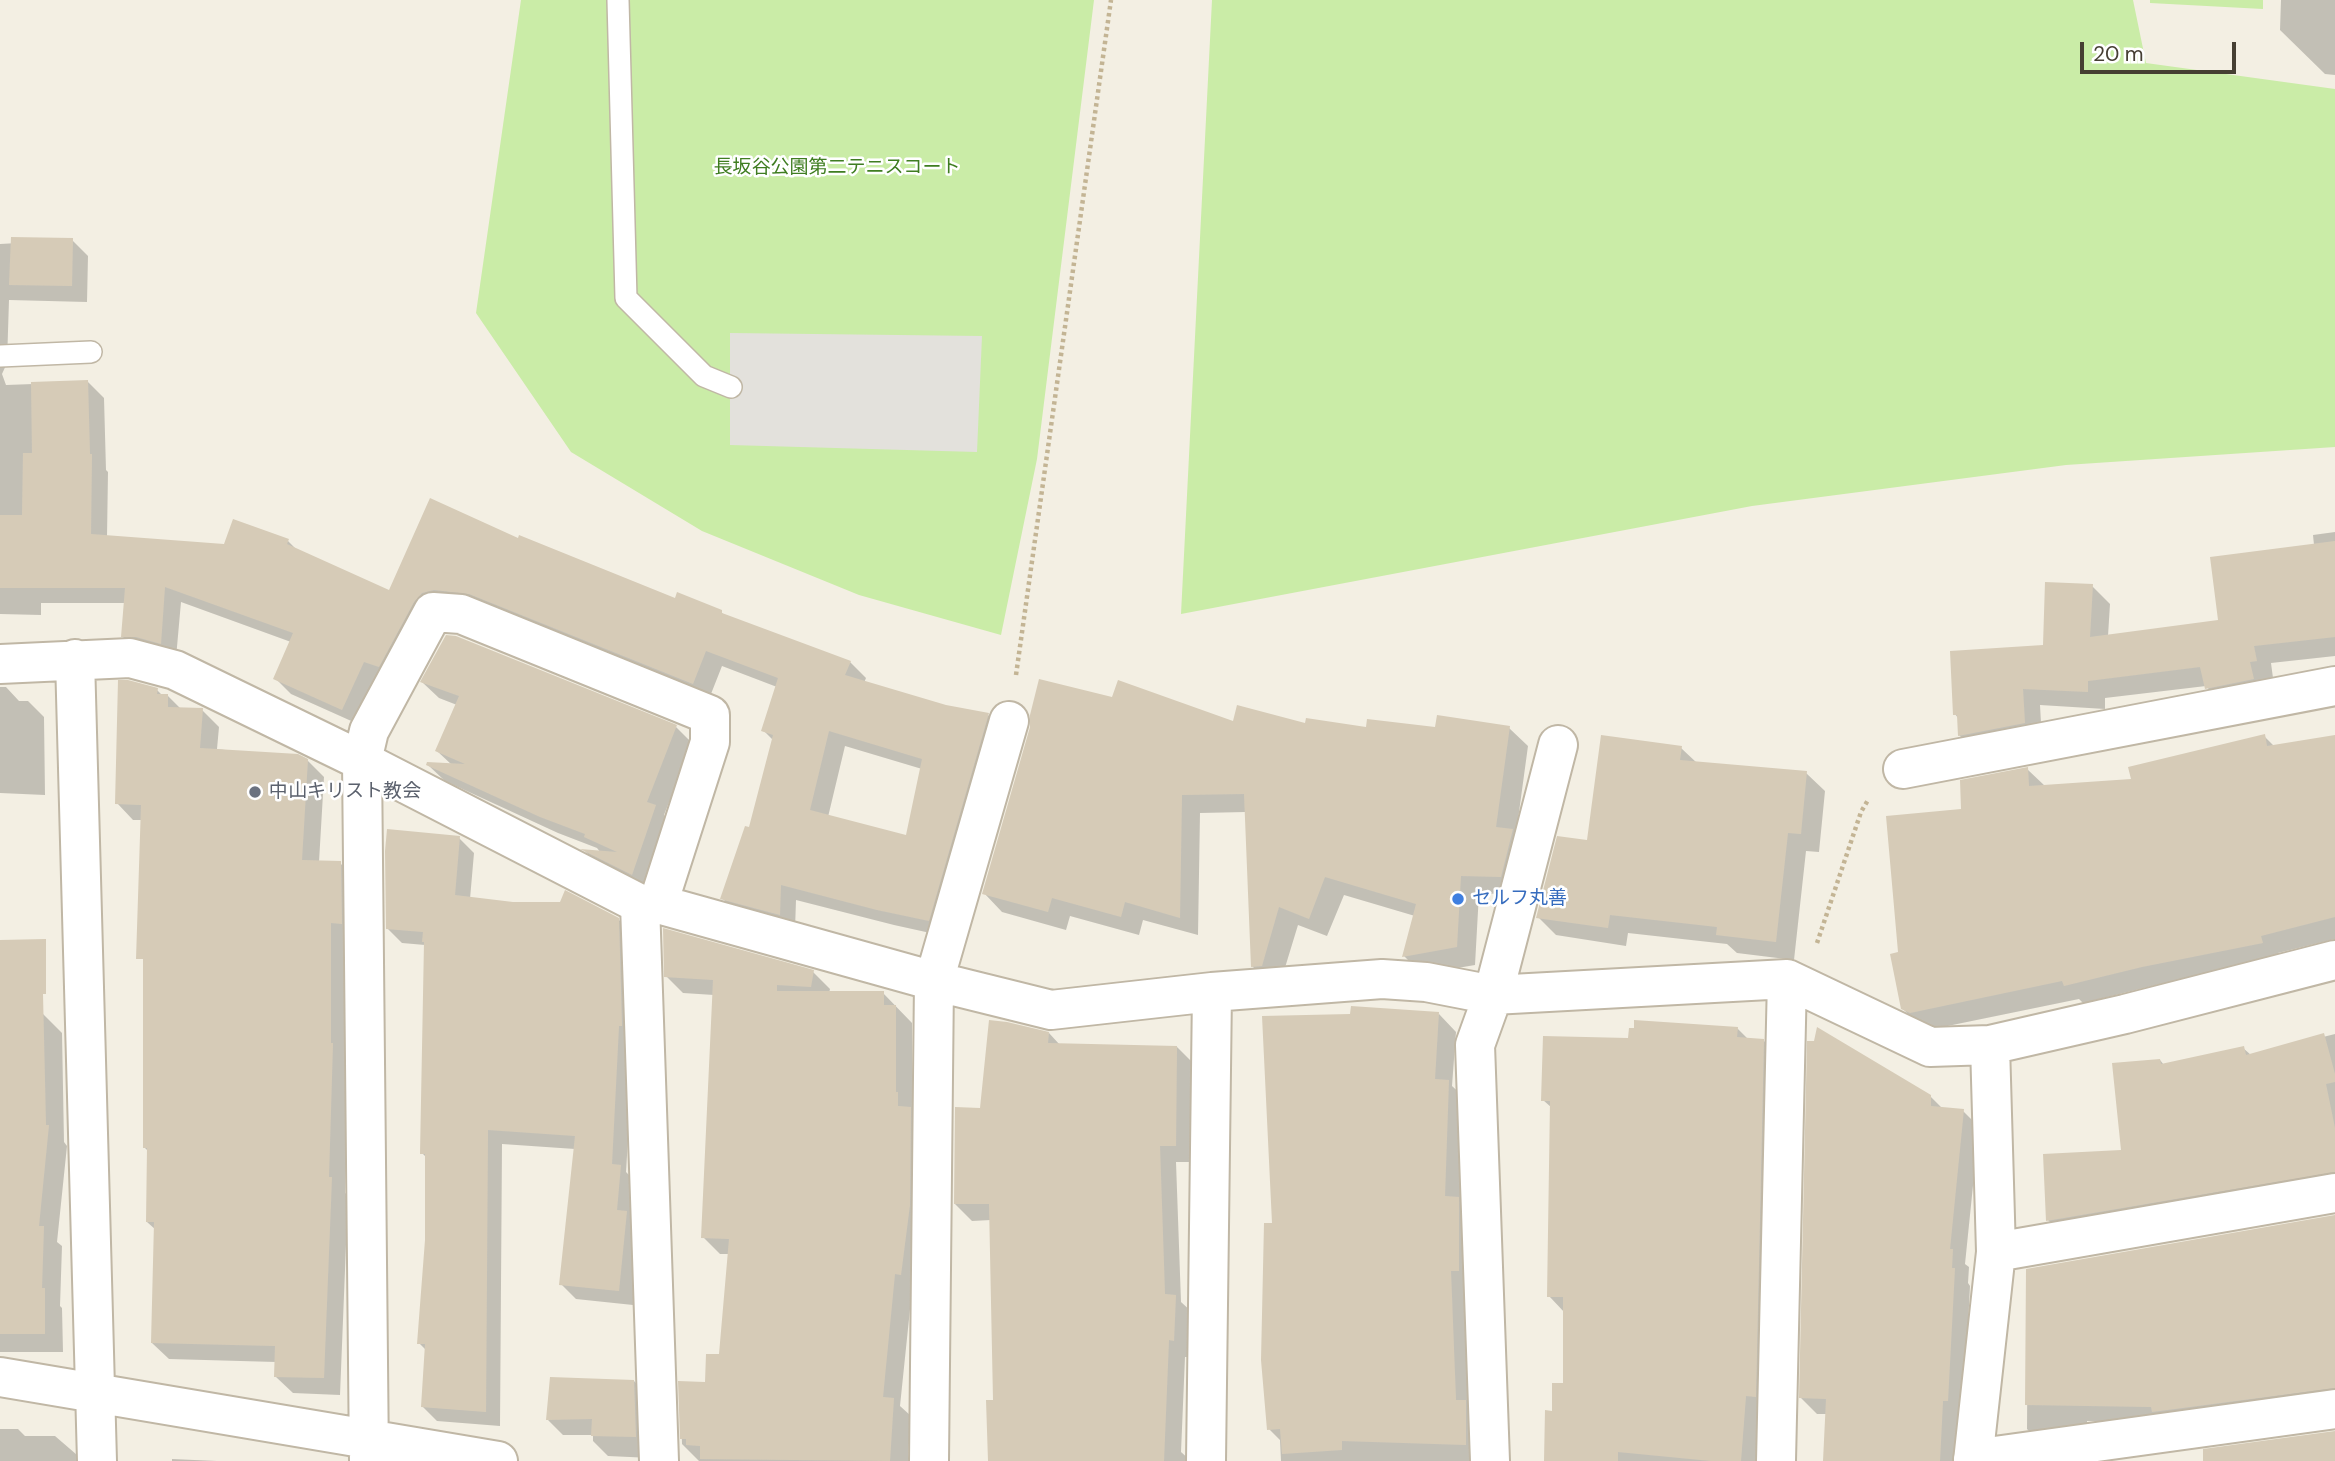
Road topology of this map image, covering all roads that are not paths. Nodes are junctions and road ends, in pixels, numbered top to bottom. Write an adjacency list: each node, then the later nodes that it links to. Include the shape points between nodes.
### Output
1 (618, 0): 4 (lane, via 626,298 704,376)
2 (91, 352): 3 (lane)
3 (0, 356)
4 (731, 387)
5 (75, 659): 6 (street); 10 (street, via 130,658 175,670); 22 (street)
6 (0, 664)
7 (2335, 686): 11 (street)
8 (1009, 721): 14 (street)
9 (1558, 745): 17 (street)
10 (362, 761): 12 (street); 12 (street, via 369,731 433,612 461,614 710,715 710,742); 24 (street)
11 (1903, 769)
12 (649, 904): 14 (street); 28 (street)
13 (2335, 960): 18 (street)
14 (934, 981): 16 (street, via 1051,1010); 29 (street)
15 (1795, 983): 17 (street); 18 (street, via 1930,1047); 32 (street)
16 (1212, 992): 17 (street, via 1382,979); 30 (street)
17 (1493, 995): 31 (street, via 1475,1045)
18 (1990, 1045): 20 (street)
19 (2335, 1193): 20 (street)
20 (1996, 1252): 25 (street)
21 (0, 1377): 22 (street)
22 (96, 1394): 24 (street); 26 (street)
23 (2335, 1409): 25 (street)
24 (368, 1451): 27 (street)
25 (1973, 1460)
26 (97, 1461)
27 (498, 1461)
28 (659, 1461)
29 (929, 1461)
30 (1206, 1461)
31 (1490, 1461)
32 (1776, 1461)

